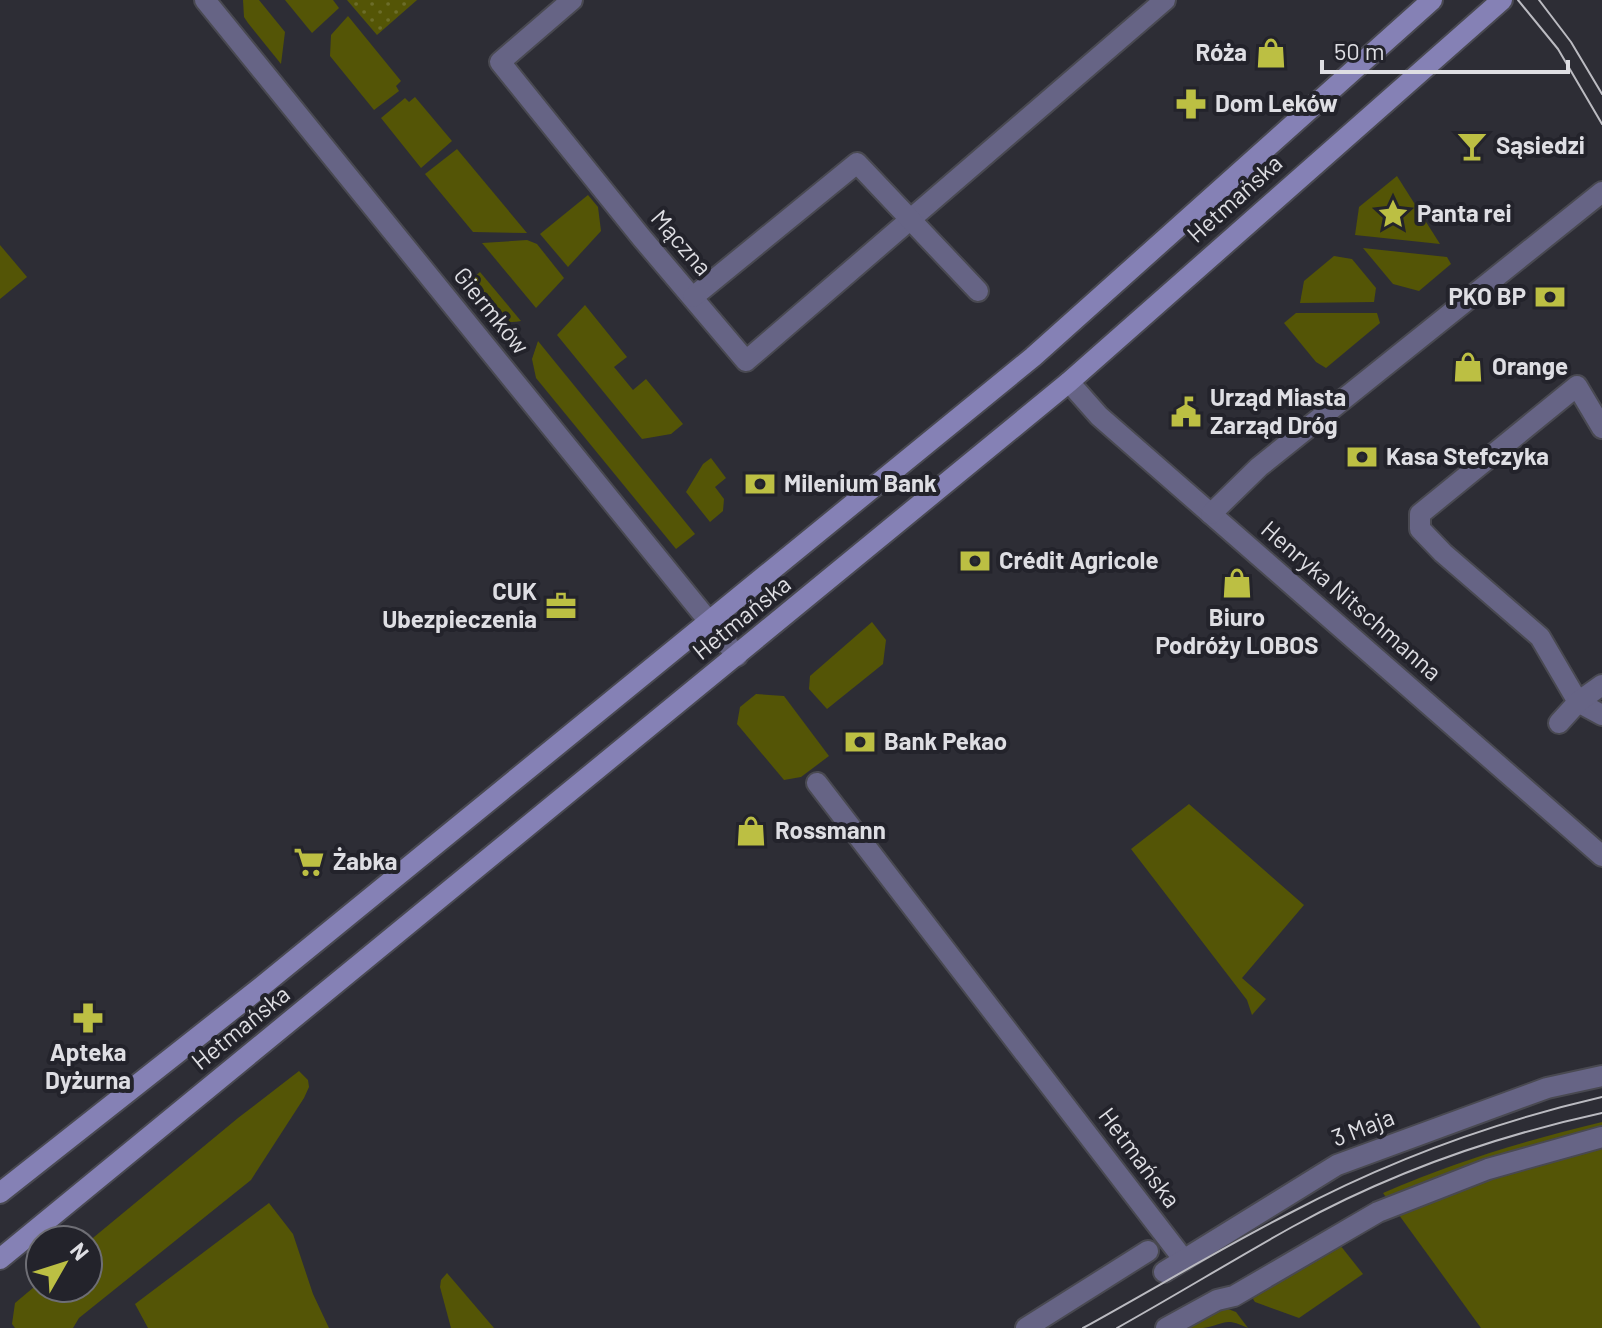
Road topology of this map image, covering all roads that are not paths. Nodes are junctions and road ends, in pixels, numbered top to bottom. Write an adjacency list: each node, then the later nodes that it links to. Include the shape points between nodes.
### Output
1 (205, 0): 13 (street, Giermków)
2 (572, 0): 9 (street, Mączna, via 500,62)
3 (1165, 0): 7 (street, Mączna)
4 (1432, 0): 13 (main road, Hetmańska, via 1033,357)
5 (1502, 0): 10 (main road, Hetmańska)
6 (1602, 192): 12 (street, via 1259,467)
7 (912, 220): 8 (street); 9 (street, via 857,163); 9 (street, Mączna, via 746,361)
8 (978, 291)
9 (693, 297)
10 (1069, 382): 12 (street, Henryka Nitschmanna, via 1099,416); 14 (main road, Hetmańska)
11 (1602, 428): 16 (street, via 1577,386 1420,514 1420,529 1443,553 1540,637)
12 (1211, 514): 20 (street, Henryka Nitschmanna)
13 (709, 621): 14 (street, Giermków); 23 (main road, Hetmańska)
14 (737, 656): 25 (main road, Hetmańska)
15 (1602, 685): 16 (street)
16 (1578, 702): 17 (street); 18 (street)
17 (1602, 715)
18 (1559, 723)
19 (817, 783): 26 (street, Hetmańska)
20 (1602, 856)
21 (1602, 1076): 26 (street, 3 Maja, via 1547,1088 1337,1165)
22 (1602, 1137): 29 (street, via 1488,1169 1378,1212 1234,1296)
23 (0, 1193)
24 (1148, 1251): 28 (street)
25 (0, 1259)
26 (1184, 1260): 27 (street, 3 Maja)
27 (1164, 1272)
28 (1026, 1328)
29 (1166, 1328)

